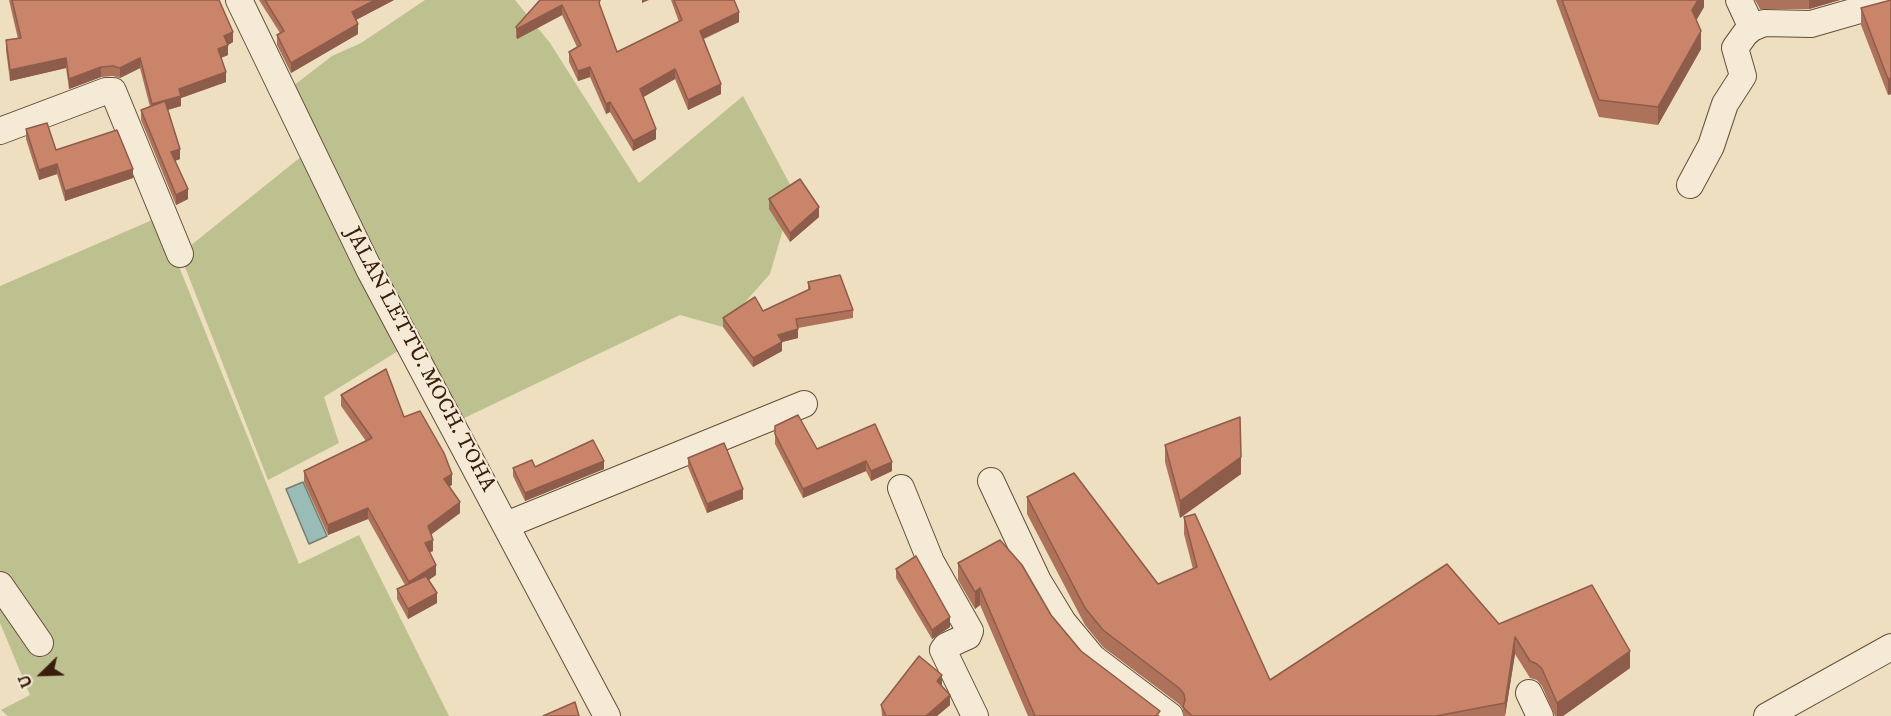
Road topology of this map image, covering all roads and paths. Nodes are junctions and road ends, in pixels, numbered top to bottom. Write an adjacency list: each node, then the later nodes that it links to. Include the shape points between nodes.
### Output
1 (239, 0): 12 (street, JALAN LETTU. MOCH. TOHA, via 370,271)
2 (1739, 0): 5 (street)
3 (1891, 1): 4 (street)
4 (1833, 8): 5 (street, via 1811,24 1764,23)
5 (1752, 28): 7 (street, via 1735,48 1744,72 1742,80 1729,97 1711,146)
6 (0, 131): 8 (street, via 113,91)
7 (1690, 185)
8 (180, 254)
9 (804, 404): 12 (street)
10 (991, 481): 19 (street, via 1062,622 1093,658)
11 (901, 488): 18 (street, via 931,562 970,631 943,650)
12 (506, 525): 17 (street, JALAN LETTU. MOCH. TOHA)
13 (3, 596): 14 (street)
14 (40, 643)
15 (1891, 647): 21 (street)
16 (1528, 693): 20 (street)
17 (607, 716)
18 (975, 716)
19 (1170, 716)
20 (1540, 716)
21 (1767, 716)

